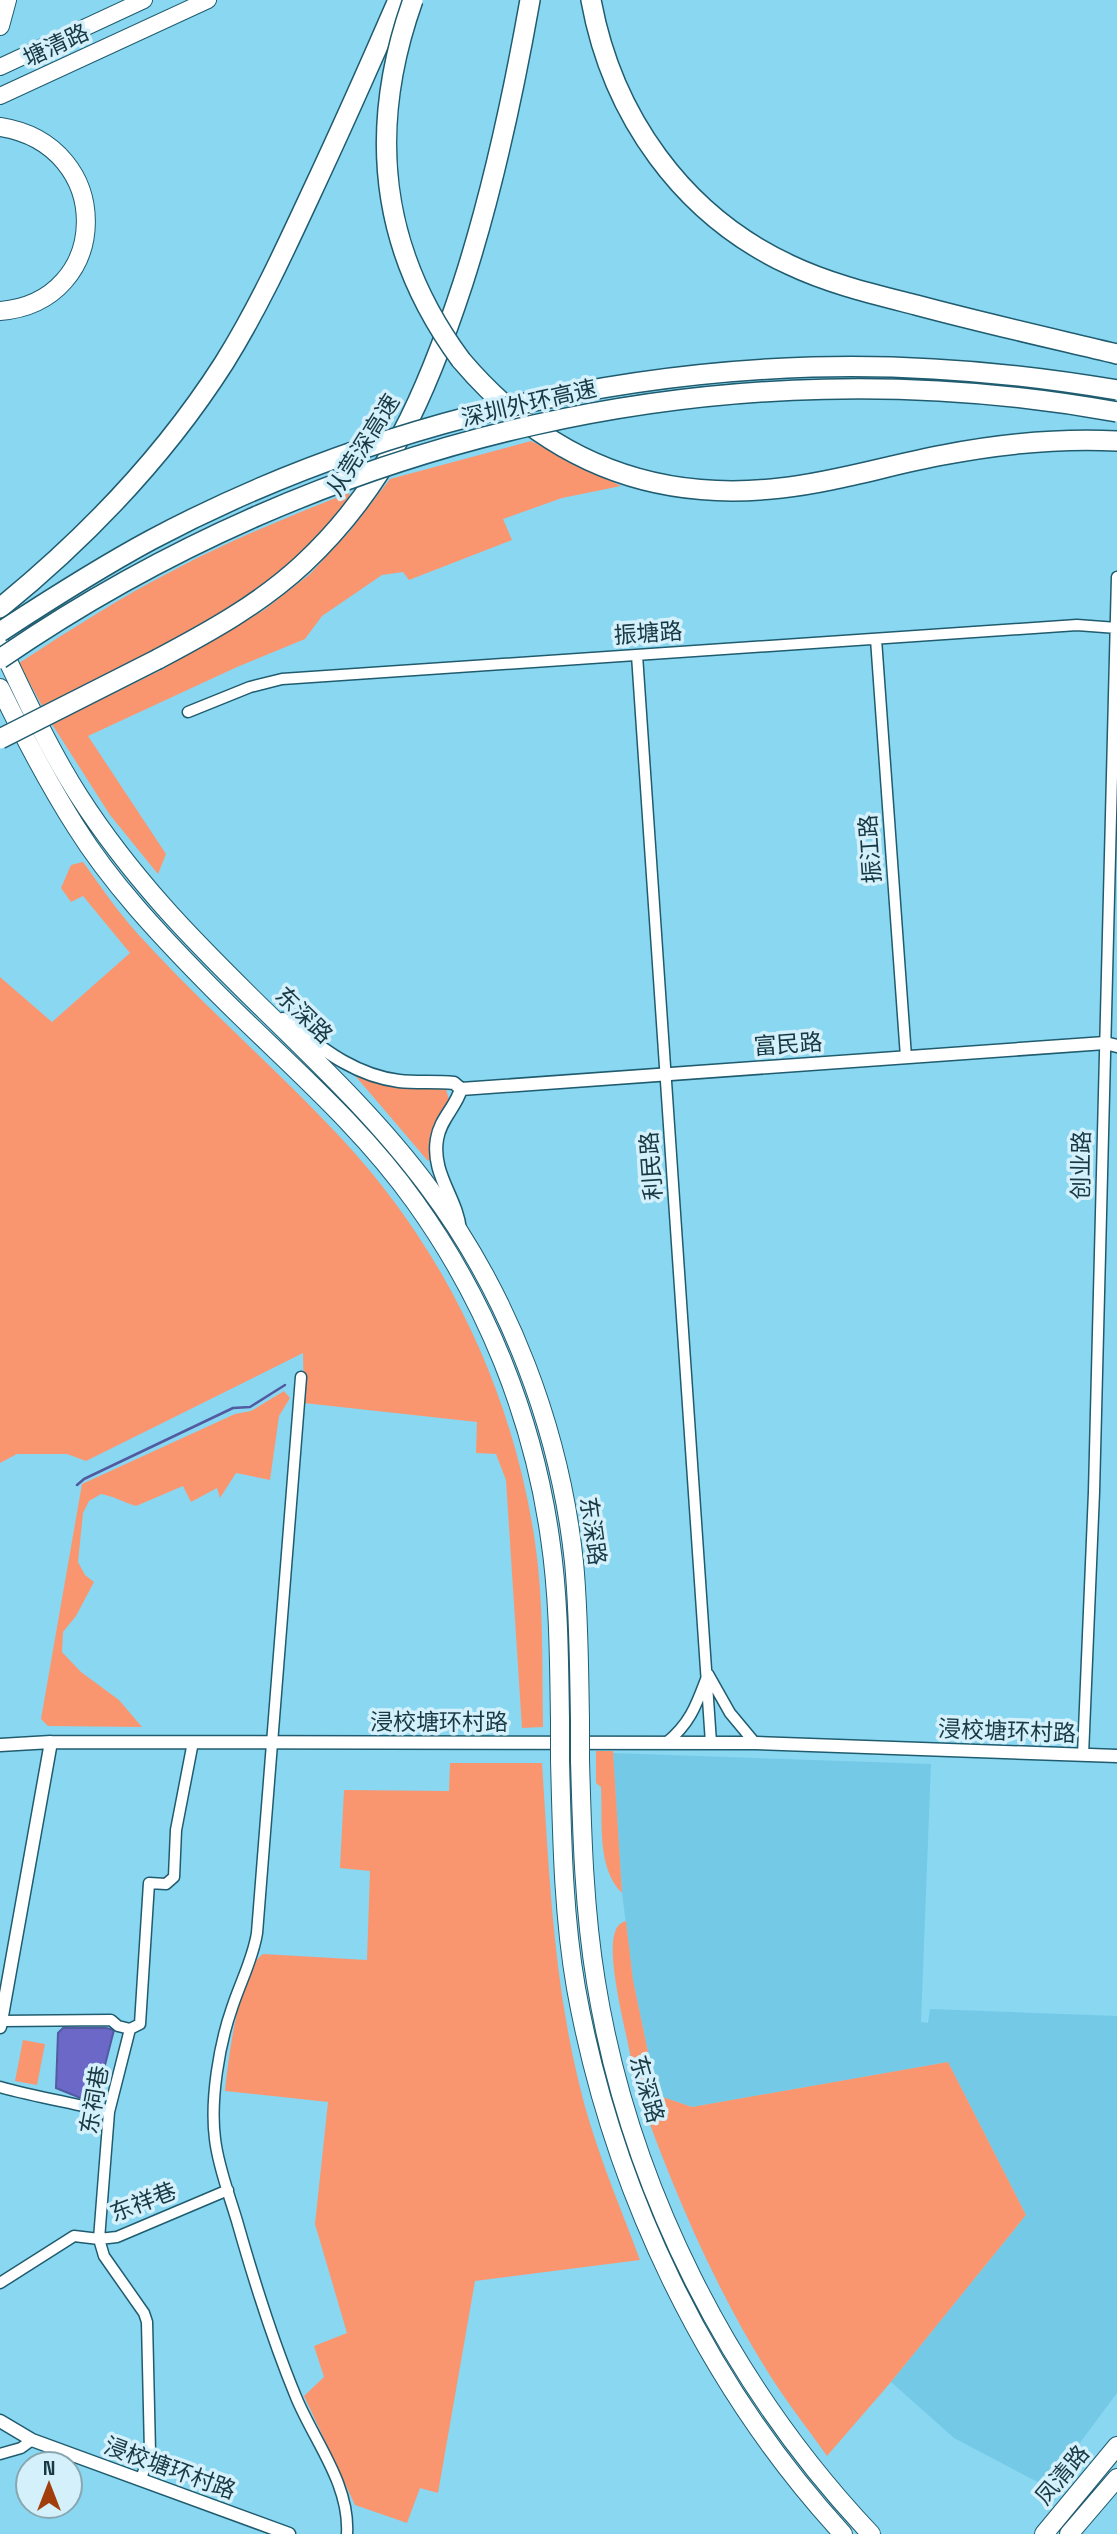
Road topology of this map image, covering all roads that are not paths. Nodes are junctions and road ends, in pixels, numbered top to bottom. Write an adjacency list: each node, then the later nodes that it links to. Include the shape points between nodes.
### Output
1 (7, 0): 8 (highway)
2 (144, 0): 9 (main road, 塘清路)
3 (208, 0): 10 (main road, 塘清路)
4 (398, 0): 18 (highway, via 285,249 223,364 110,508 65,554)
5 (413, 0): 16 (highway, bridge, via 387,110 386,151 397,231 413,280 461,360 491,393 525,423 569,451 597,465 672,487 748,491 809,484 1002,445)
6 (530, 0): 27 (highway, 从莞深高速, bridge, via 510,108 445,336 419,402 388,460 349,515 287,578 223,623)
7 (592, 0): 13 (highway, via 609,70 637,127 676,181 743,238 787,264 834,282)
8 (0, 26)
9 (0, 67)
10 (0, 96)
11 (0, 127): 12 (highway, via 36,137 60,156 82,193 86,221 79,256 62,283 36,303)
12 (0, 311)
13 (1117, 354)
14 (1117, 390): 20 (highway, 深圳外环高速, bridge, via 950,370 813,367 679,377 508,408 374,445 245,496 150,540)
15 (1117, 412): 24 (highway, 深圳外环高速, bridge, via 976,394 838,388 722,395 555,421 387,465 272,508 153,565)
16 (1117, 441)
17 (1117, 577): 19 (street, 创业路)
18 (0, 608)
19 (1116, 628): 21 (street, 振塘路, via 1077,625); 29 (street, 创业路)
20 (0, 632)
21 (876, 639): 23 (street, 振塘路); 30 (street, 振江路)
22 (0, 644): 28 (highway, 东深路, via 77,793 109,840 176,920)
23 (636, 655): 26 (street, 振塘路, via 282,679); 31 (street, 利民路)
24 (0, 659)
25 (0, 688): 60 (highway, 东深路, bridge, via 76,828 111,874 206,982 363,1137 414,1200 457,1268 504,1363 536,1461 550,1537 571,1952 584,2030 607,2118 677,2290 722,2372 773,2449)
26 (188, 712)
27 (0, 739)
28 (263, 1010): 32 (street, 富民路, via 284,1019 334,1057 372,1075 454,1083); 33 (highway, 东深路, via 377,1124)
29 (1111, 1044): 30 (street, 富民路); 43 (street, 创业路)
30 (906, 1057): 31 (street, 富民路)
31 (666, 1074): 32 (street, 富民路); 35 (street, 利民路)
32 (461, 1089): 33 (street, via 439,1129 436,1148 440,1177 458,1215)
33 (460, 1234): 61 (highway, 东深路, bridge, via 522,1355 555,1456 566,1508 573,1560 591,1949 626,2113 658,2199 716,2323 790,2438)
34 (301, 1377): 38 (street)
35 (708, 1674): 39 (street, 利民路, via 688,1721); 40 (street, 利民路); 41 (street, 利民路, via 730,1713)
36 (51, 1742): 37 (street, 浸校塘环村路); 42 (street, 浸校塘环村路); 45 (street)
37 (193, 1742): 38 (street, 浸校塘环村路); 46 (street, 东祠巷, via 176,1830 174,1877 166,1884 149,1883 140,2024)
38 (273, 1742): 39 (street, 浸校塘环村路); 49 (street, via 254,1948 230,2012 217,2086 215,2137)
39 (666, 1743): 40 (street, 浸校塘环村路)
40 (711, 1743): 41 (street, 浸校塘环村路)
41 (755, 1743): 43 (street, 浸校塘环村路)
42 (0, 1745)
43 (1083, 1755): 44 (street, 浸校塘环村路)
44 (1117, 1756)
45 (1, 2024): 46 (street, via 111,2020)
46 (130, 2029): 48 (street, 东祠巷)
47 (0, 2087): 48 (street)
48 (109, 2112): 50 (street, 东祠巷)
49 (228, 2190): 50 (street, 东祥巷, via 117,2237); 59 (street, via 274,2346 345,2503)
50 (99, 2239): 51 (street, 东祥巷, via 74,2235); 57 (street, via 104,2256 147,2322 150,2452)
51 (0, 2283)
52 (0, 2421): 53 (street, 浸校塘环村路)
53 (32, 2440): 55 (street); 57 (street, 浸校塘环村路)
54 (1117, 2446): 62 (highway, 凤清路)
55 (0, 2454)
56 (1117, 2477): 63 (highway, 凤清路)
57 (141, 2479): 58 (street, 浸校塘环村路)
58 (289, 2534)
59 (347, 2534)
60 (843, 2534)
61 (871, 2534)
62 (1044, 2534)
63 (1069, 2534)

